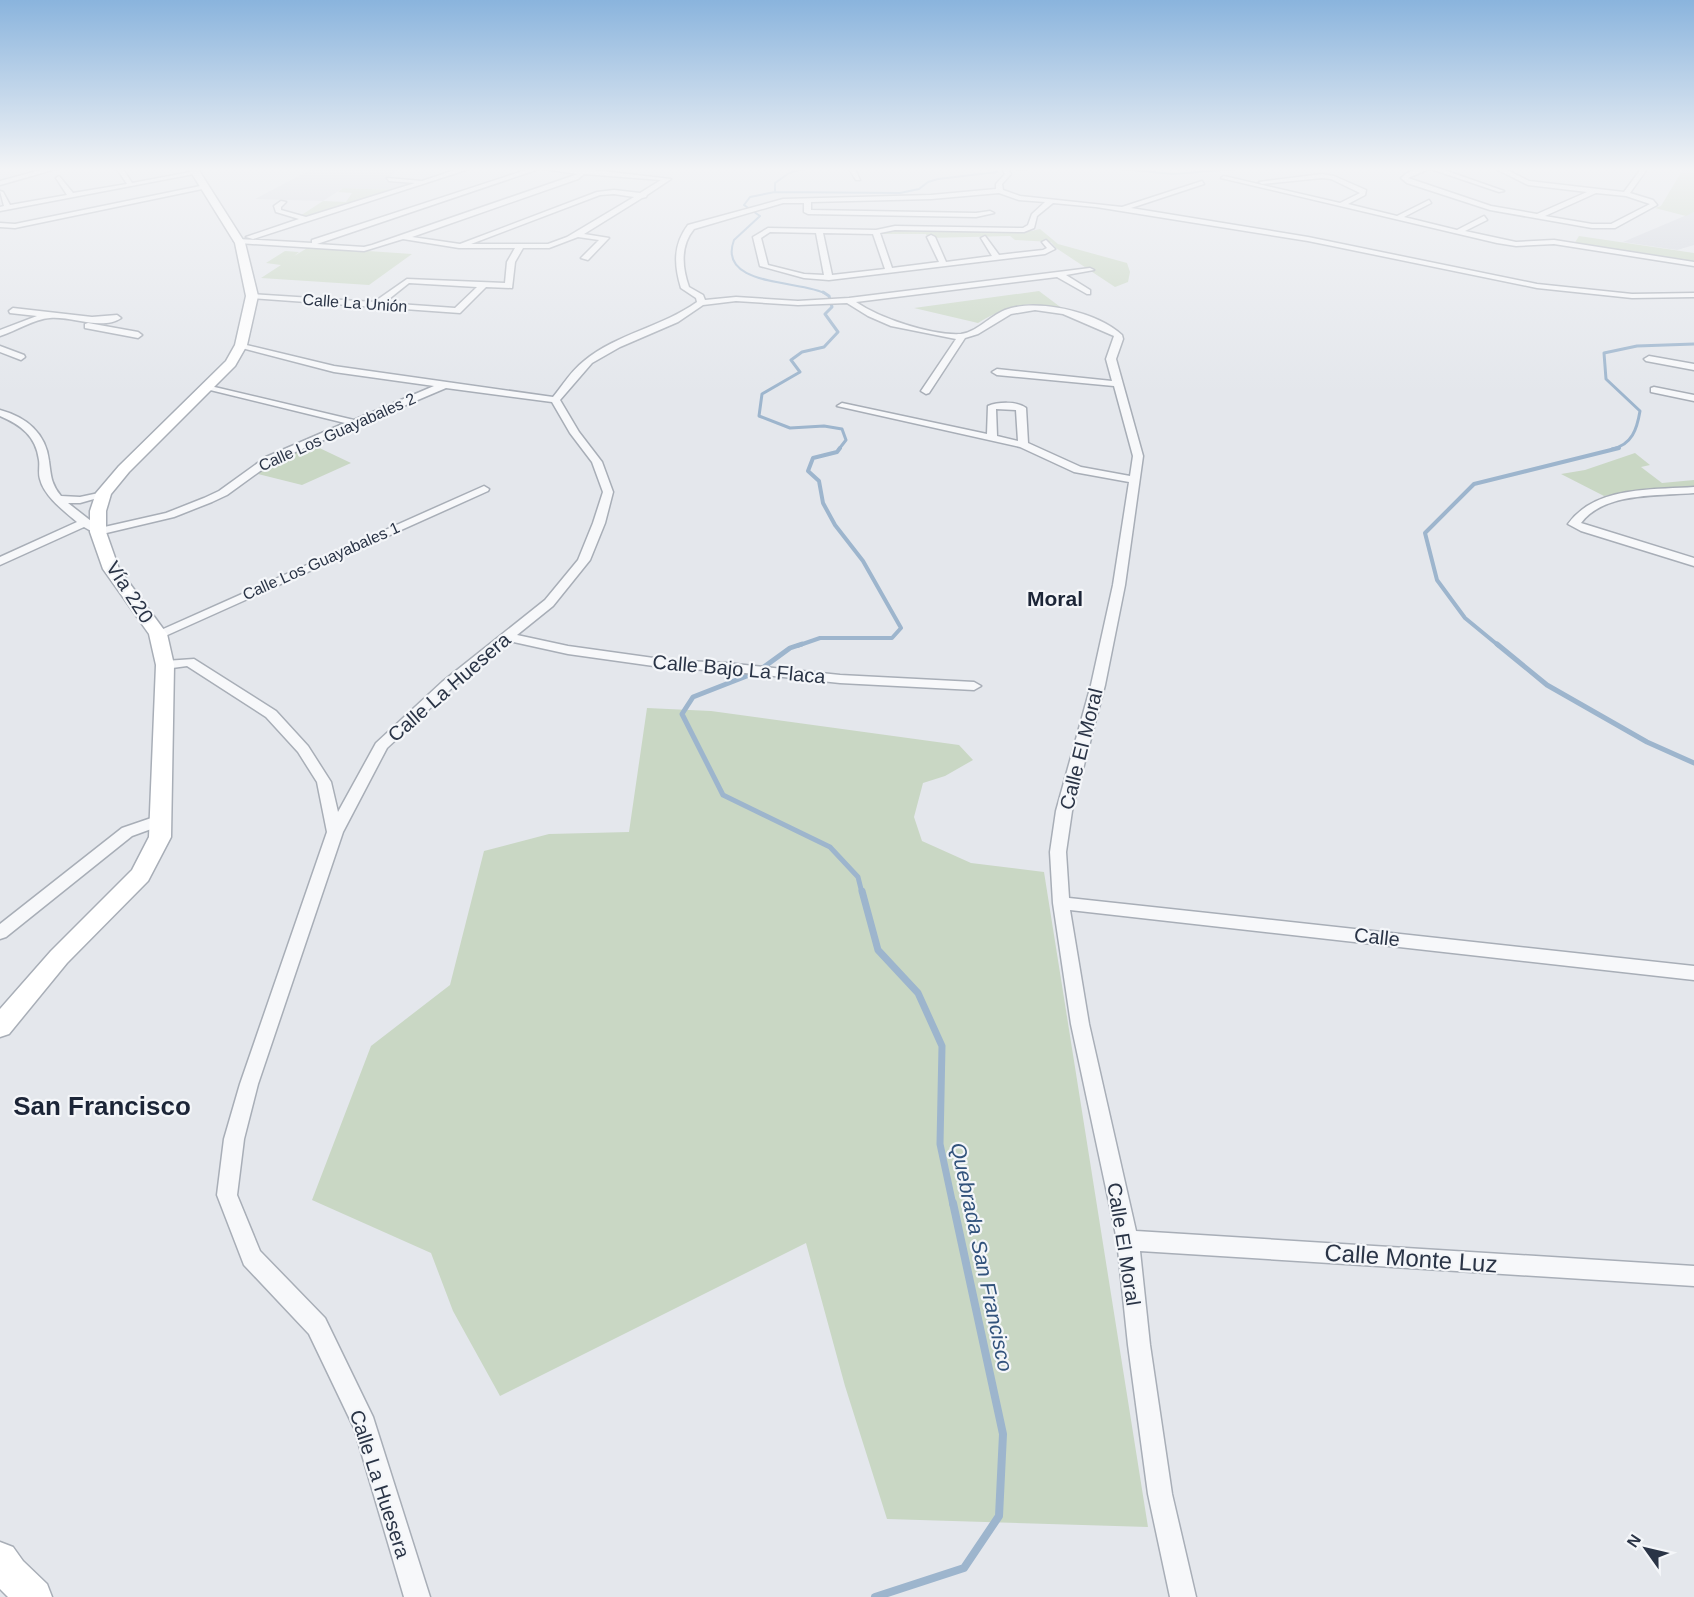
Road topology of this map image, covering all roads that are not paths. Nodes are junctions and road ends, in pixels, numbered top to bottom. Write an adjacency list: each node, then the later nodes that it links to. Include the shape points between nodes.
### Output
1 (239, 244): 31 (main road, Vía 220)
2 (298, 244): 3 (street)
3 (309, 244): 4 (street, via 363,249)
4 (381, 244)
5 (444, 244): 18 (street)
6 (466, 244): 18 (street)
7 (555, 244): 19 (street)
8 (599, 244): 20 (street)
9 (680, 244): 33 (street, via 685,288 700,297)
10 (759, 244): 27 (street, via 768,269)
11 (822, 244): 27 (street)
12 (880, 244): 25 (street)
13 (934, 244): 23 (street)
14 (988, 244): 21 (street)
15 (1047, 244): 21 (street, via 1050,251)
16 (1334, 244): 30 (street, via 1544,287 1632,296)
17 (1564, 244): 22 (street)
18 (459, 246): 19 (street)
19 (520, 247): 28 (street, via 511,261 508,286)
20 (585, 258)
21 (997, 258): 23 (street)
22 (1694, 264)
23 (944, 265): 25 (street)
24 (1090, 270): 26 (street)
25 (890, 272): 27 (street)
26 (1058, 274): 29 (street); 32 (street)
27 (829, 278)
28 (484, 285): 34 (street, via 407,281); 34 (street, Calle La Unión, via 458,311)
29 (1087, 292)
30 (1694, 295)
31 (252, 296): 34 (street, Calle La Unión); 41 (main road, Vía 220)
32 (842, 301): 33 (street, via 736,299); 40 (street, via 894,323)
33 (701, 303): 53 (street, via 667,325 587,363)
34 (376, 305)
35 (13, 311): 36 (street)
36 (44, 316): 37 (street); 37 (street, via 92,320 118,314); 38 (street)
37 (114, 331): 39 (street)
38 (0, 333)
39 (138, 335)
40 (963, 336): 47 (street, Calle El Moral, via 1007,312 1051,308 1118,335 1111,359); 51 (street)
41 (241, 345): 48 (street, via 334,369); 49 (main road, Vía 220, via 231,363)
42 (0, 349): 43 (street)
43 (21, 357)
44 (1649, 359): 45 (street)
45 (1694, 367)
46 (997, 372): 47 (street)
47 (1119, 384): 59 (street, Calle El Moral, via 1138,456)
48 (444, 385): 53 (street); 56 (street, Calle Los Guayabales 2)
49 (208, 387): 56 (street); 62 (main road, Vía 220)
50 (1654, 390): 52 (street)
51 (926, 391)
52 (1694, 398)
53 (555, 400): 68 (street, Calle La Huesera, via 597,462 608,492 584,560 565,586)
54 (842, 406): 57 (street)
55 (0, 413): 63 (street, via 21,420 37,435 44,457 45,480)
56 (356, 423): 64 (street, Calle Los Guayabales 2, via 270,459 208,500 170,514)
57 (992, 438): 58 (street); 58 (street, via 991,408 1019,407)
58 (1023, 445): 59 (street, via 1078,470)
59 (1135, 480): 73 (street, Calle El Moral, via 1098,685 1064,811 1058,852)
60 (484, 489): 67 (street, Calle Los Guayabales 1)
61 (1694, 490): 66 (street, via 1600,503 1588,507 1574,524)
62 (104, 493): 63 (street, via 80,500); 64 (main road, Vía 220)
63 (59, 499): 64 (street)
64 (91, 527): 65 (street, Calle Los Guayabales 2); 67 (main road, Vía 220, via 111,569)
65 (0, 561)
66 (1694, 562)
67 (158, 633): 69 (main road, Vía 220)
68 (506, 638): 70 (street, Calle Bajo La Flaca, via 669,664); 72 (street, Calle La Huesera, via 447,685 381,746)
69 (165, 665): 71 (main road, Vía 220); 72 (street, via 189,662 272,714 303,748 324,782)
70 (974, 686)
71 (160, 820): 74 (street, via 127,832); 76 (main road, Vía 220, via 160,837 140,874 59,957)
72 (335, 832): 81 (street, Calle La Huesera, via 249,1084 234,1139 227,1195 252,1258 317,1326 365,1425)
73 (1060, 903): 75 (street, Calle); 77 (street, Calle El Moral, via 1080,1024)
74 (0, 933)
75 (1694, 973)
76 (0, 1027)
77 (1128, 1240): 78 (street, Calle Monte Luz); 82 (street, Calle El Moral, via 1160,1494)
78 (1694, 1276)
79 (0, 1560): 80 (main road)
80 (34, 1597)
81 (417, 1597)
82 (1183, 1597)

